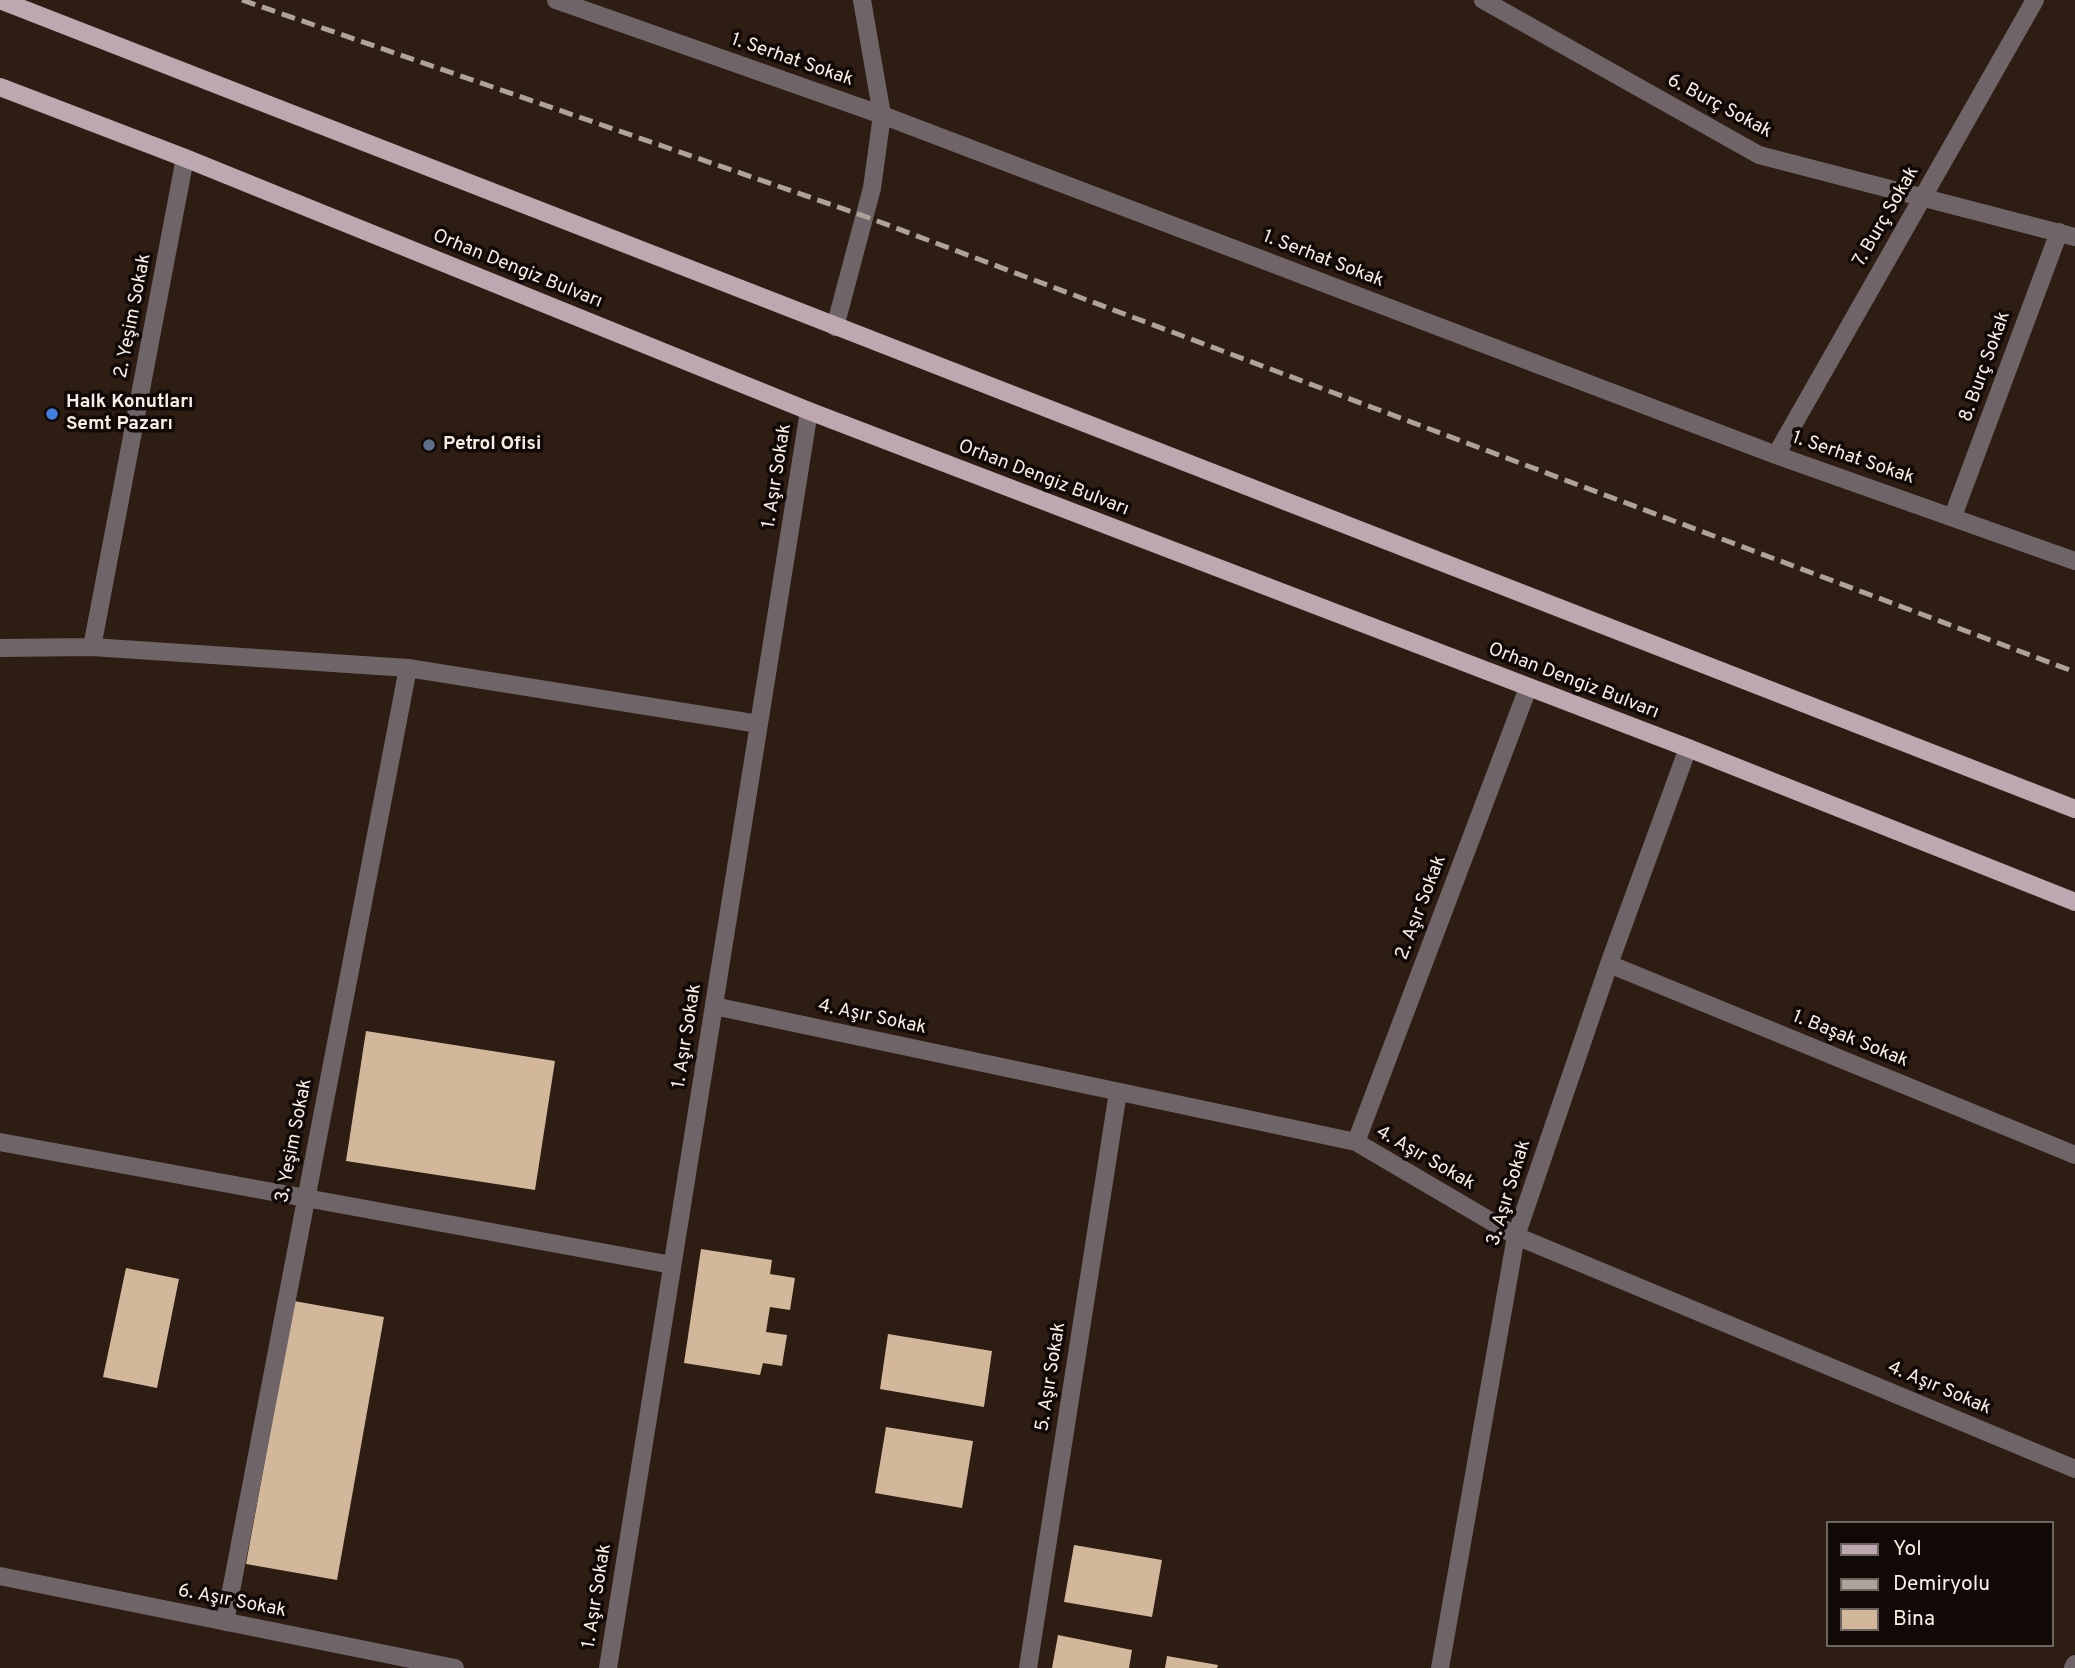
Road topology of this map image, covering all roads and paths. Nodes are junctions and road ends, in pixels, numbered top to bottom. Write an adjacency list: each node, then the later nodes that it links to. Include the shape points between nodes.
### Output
1 (0, 0): 11 (main road)
2 (556, 0): 7 (street, 1. Serhat Sokak)
3 (862, 0): 7 (street)
4 (1483, 0): 9 (street, 6. Burç Sokak, via 1759,155)
5 (2035, 0): 9 (street, 7. Burç Sokak)
6 (0, 87): 8 (main road, Orhan Dengiz Bulvarı)
7 (882, 115): 11 (street, via 872,188); 13 (street, 1. Serhat Sokak)
8 (185, 158): 12 (main road, Orhan Dengiz Bulvarı); 16 (street, 2. Yeşim Sokak)
9 (1922, 198): 10 (street, 6. Burç Sokak); 13 (street, 7. Burç Sokak)
10 (2067, 235): 14 (street, 8. Burç Sokak)
11 (835, 327): 22 (main road)
12 (809, 411): 19 (main road, Orhan Dengiz Bulvarı); 20 (street, 1. Aşır Sokak)
13 (1776, 454): 14 (street, 1. Serhat Sokak)
14 (1953, 516): 15 (street, 1. Serhat Sokak)
15 (2075, 561)
16 (92, 647): 17 (street); 18 (street)
17 (0, 648)
18 (408, 668): 20 (street); 30 (street, 3. Yeşim Sokak)
19 (1528, 688): 21 (main road, Orhan Dengiz Bulvarı); 28 (street, 2. Aşır Sokak)
20 (760, 724): 25 (street, 1. Aşır Sokak)
21 (1688, 748): 23 (main road, Orhan Dengiz Bulvarı); 24 (street, 3. Aşır Sokak)
22 (2075, 809)
23 (2075, 902)
24 (1609, 964): 29 (street, 1. Başak Sokak); 31 (street, 3. Aşır Sokak)
25 (714, 1006): 26 (street, 4. Aşır Sokak); 32 (street, 1. Aşır Sokak)
26 (1118, 1092): 28 (street, 4. Aşır Sokak); 38 (street, 5. Aşır Sokak)
27 (0, 1142): 30 (street)
28 (1356, 1142): 31 (street, 4. Aşır Sokak)
29 (2075, 1155)
30 (305, 1199): 32 (street); 35 (street, 3. Yeşim Sokak)
31 (1516, 1236): 33 (street, 4. Aşır Sokak); 39 (street, 3. Aşır Sokak)
32 (672, 1265): 37 (street, 1. Aşır Sokak)
33 (2075, 1469)
34 (0, 1576): 35 (street, 6. Aşır Sokak)
35 (225, 1622): 36 (street, 6. Aşır Sokak)
36 (455, 1668)
37 (607, 1668)
38 (1028, 1668)
39 (1440, 1668)

